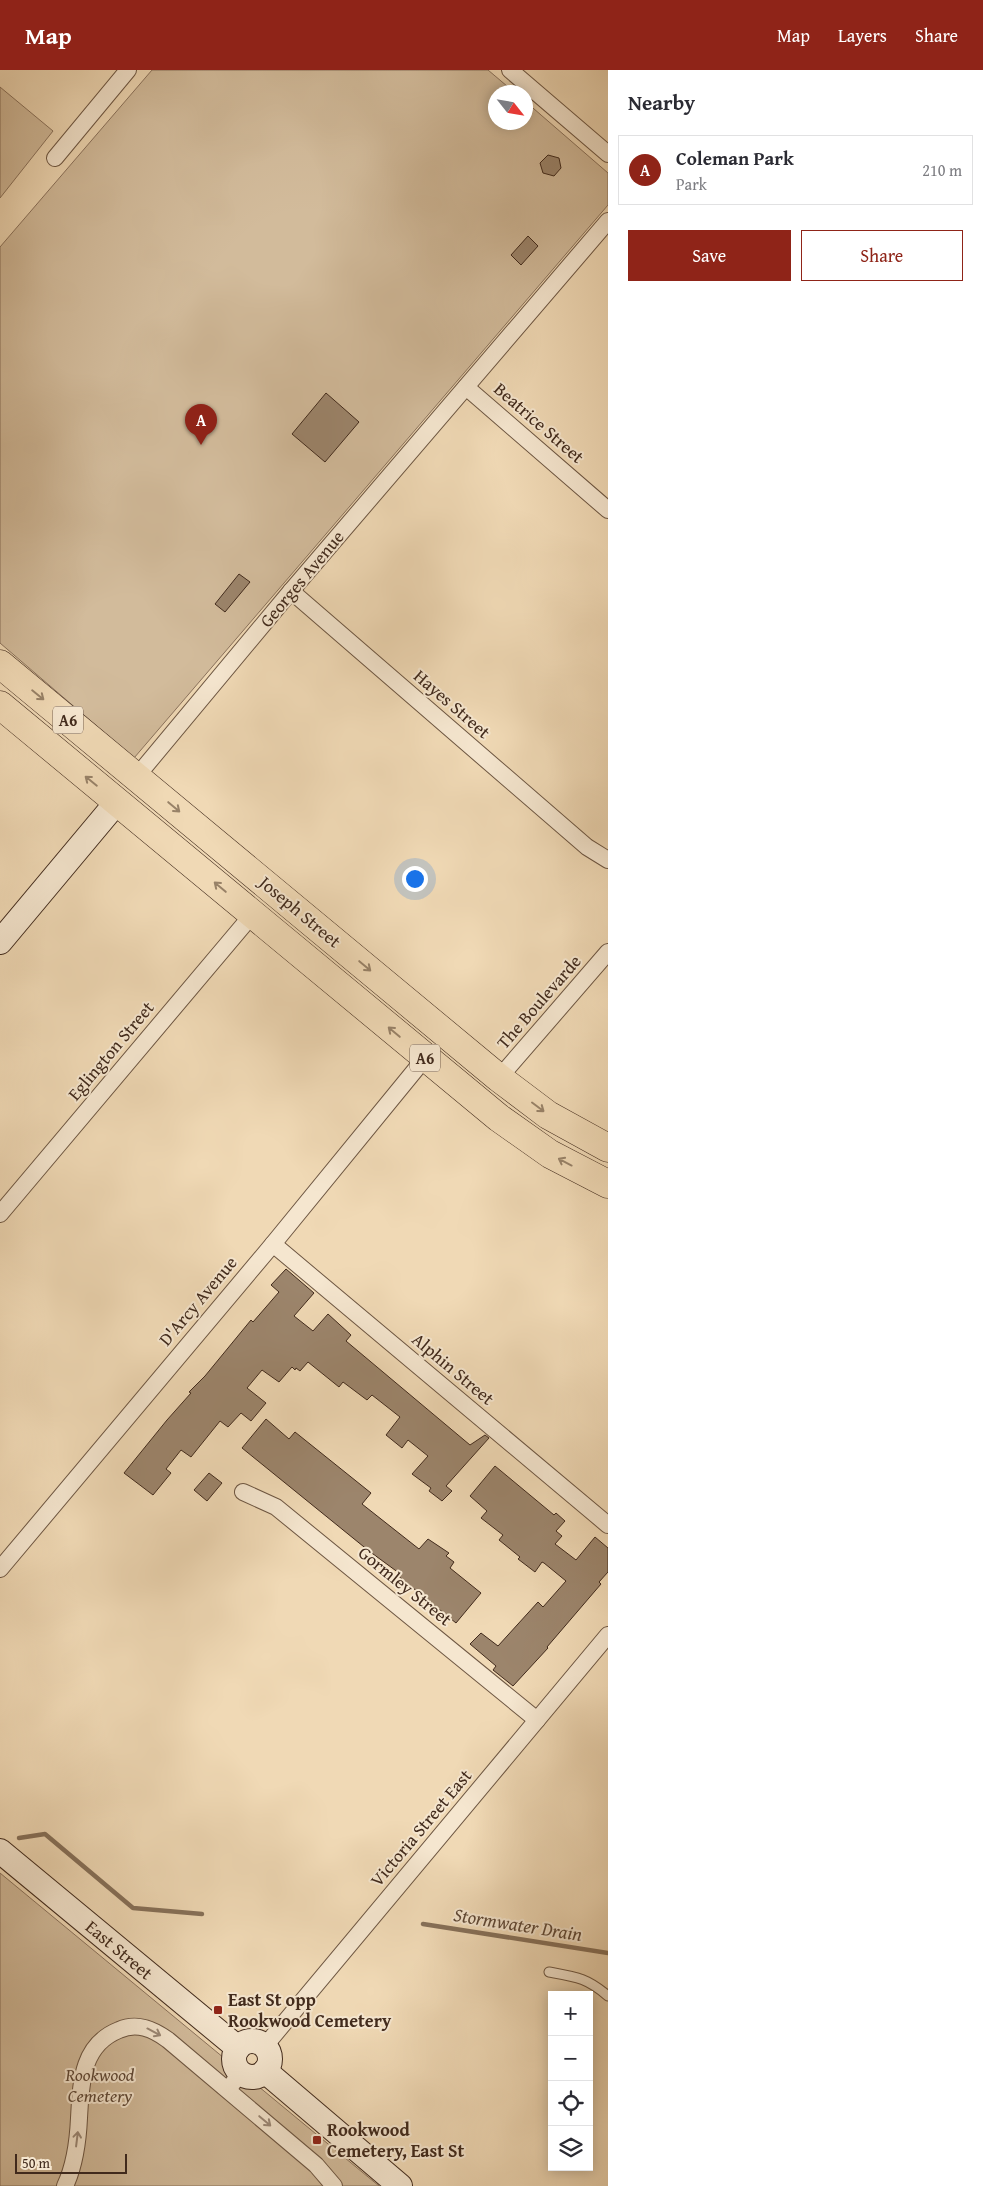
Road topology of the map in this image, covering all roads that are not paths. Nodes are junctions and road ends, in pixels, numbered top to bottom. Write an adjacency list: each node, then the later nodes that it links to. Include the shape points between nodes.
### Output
1 (128, 70): 4 (street)
2 (510, 70): 3 (street)
3 (608, 154)
4 (55, 158)
5 (608, 221): 6 (street, Georges Avenue)
6 (466, 387): 7 (street, Beatrice Street); 8 (street, Georges Avenue)
7 (608, 510)
8 (291, 591): 11 (street, Georges Avenue); 13 (street, Hayes Street)
9 (0, 664): 11 (highway, Joseph Street / A6, one-way to 11)
10 (0, 706): 12 (highway, Joseph Street / A6, one-way to 10)
11 (137, 776): 12 (highway, Georges Avenue); 20 (highway, Joseph Street / A6, one-way to 20)
12 (117, 802): 16 (highway, Joseph Street / A6, one-way to 12); 17 (main road, Georges Avenue)
13 (587, 847): 14 (street, Hayes Street); 15 (street, Hayes Street)
14 (608, 860)
15 (608, 873)
16 (252, 915): 19 (highway, Joseph Street / A6, one-way to 16); 23 (street, Eglington Street)
17 (0, 942)
18 (608, 952): 20 (street, The Boulevarde)
19 (425, 1058): 22 (highway, Joseph Street / A6, one-way to 19, via 527,1140); 24 (street, D'Arcy Avenue)
20 (499, 1078): 21 (highway, Joseph Street / A6, one-way to 21, via 548,1115)
21 (608, 1148)
22 (608, 1184)
23 (0, 1214)
24 (273, 1244): 26 (street, Alphin Street); 27 (street, D'Arcy Avenue)
25 (242, 1492): 29 (street, Gormley Street, via 276,1507)
26 (608, 1525)
27 (0, 1569)
28 (608, 1635): 29 (street, Victoria Street East)
29 (537, 1720): 33 (street, Victoria Street East)
30 (0, 1851): 34 (main road, East Street)
31 (550, 1972): 32 (lane, via 584,1979)
32 (608, 1996)
33 (264, 2047): 34 (main road, via 250,2042); 35 (main road, via 270,2058)
34 (238, 2048): 36 (main road)
35 (265, 2071): 36 (main road); 39 (main road)
36 (234, 2082): 37 (street, one-way to 36, via 74,2159 84,2069 90,2054 110,2033 135,2026 147,2028); 38 (street, one-way to 38)
37 (65, 2186)
38 (334, 2186)
39 (400, 2186)

